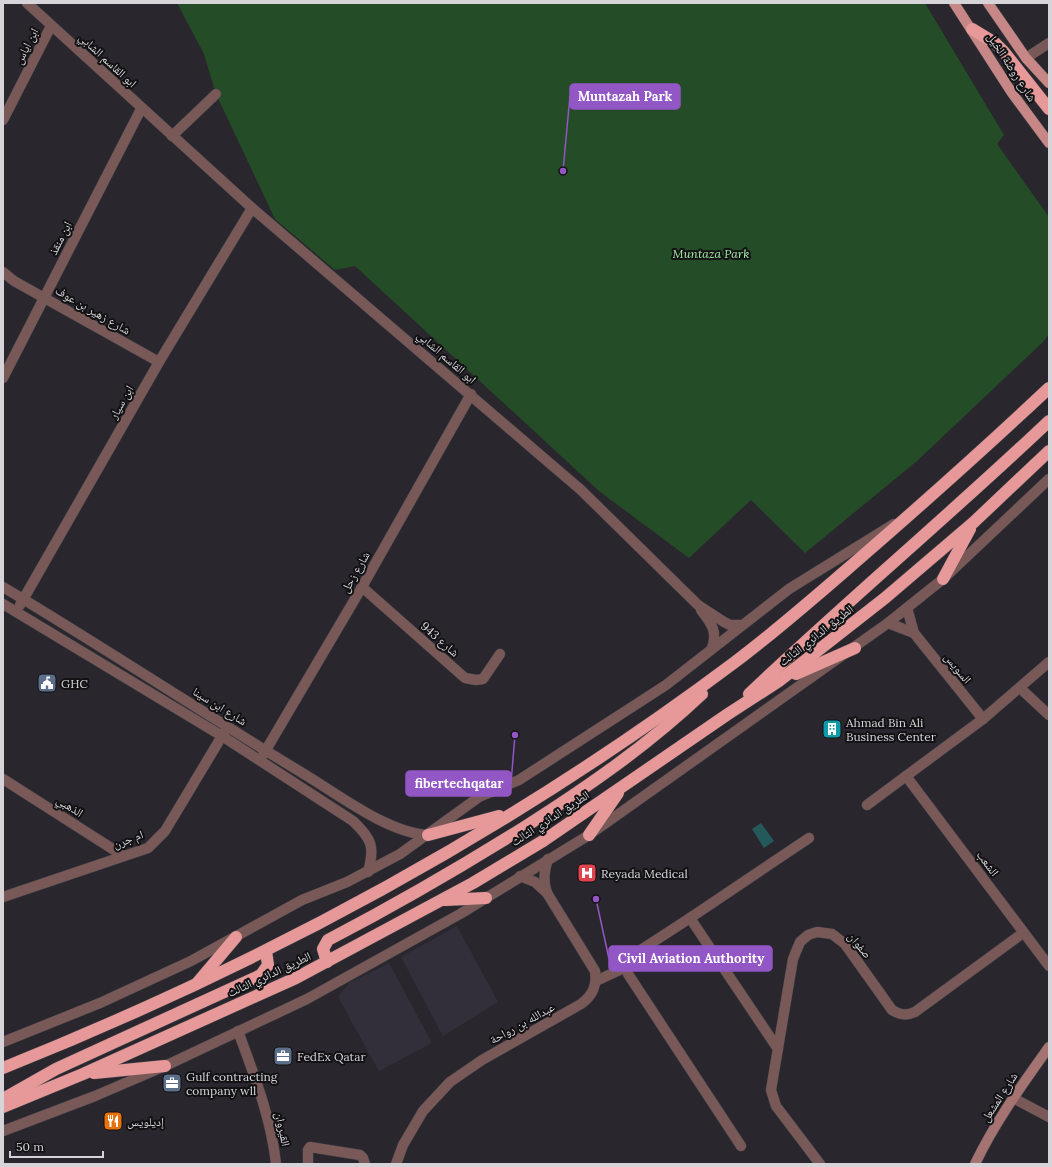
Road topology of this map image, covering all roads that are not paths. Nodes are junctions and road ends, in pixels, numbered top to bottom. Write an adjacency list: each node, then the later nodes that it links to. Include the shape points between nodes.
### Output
1 (27, 3): 4 (street, ابو القاسم الشابي)
2 (954, 3): 5 (main road, شارع روضة الخيل)
3 (988, 3): 7 (main road, شارع روضة الخيل)
4 (51, 26): 10 (street, ابو القاسم الشابي); 12 (street, ابن اياس)
5 (972, 29): 11 (highway, via 995,43 1004,52); 14 (main road, شارع روضة الخيل, via 1012,93)
6 (1049, 43): 7 (street)
7 (1026, 58): 8 (main road, شارع روضة الخيل)
8 (1049, 83)
9 (216, 94): 13 (street)
10 (141, 109): 13 (street, ابو القاسم الشابي); 19 (street, ابن منقذ)
11 (1049, 109)
12 (3, 120)
13 (172, 136): 15 (street, ابو القاسم الشابي)
14 (1049, 143)
15 (252, 208): 20 (street, ابن سيار); 23 (street, ابو القاسم الشابي)
16 (3, 272): 18 (street, شارع زهير بن عوف)
17 (3, 280): 18 (street, شارع زهير بن عوف)
18 (14, 281): 19 (street, شارع زهير بن عوف)
19 (45, 297): 20 (street, شارع زهير بن عوف); 21 (street, ابن منقذ)
20 (159, 362): 32 (street, ابن سيار)
21 (3, 378)
22 (1049, 388): 27 (highway, الطريق الدائري الثالث)
23 (471, 394): 31 (street, شارع زحل); 34 (street, ابو القاسم الشابي, via 581,490)
24 (1049, 421): 47 (highway, via 982,485 820,627)
25 (1049, 451): 28 (highway, الطريق الدائري الثالث)
26 (1049, 479): 29 (street)
27 (916, 510): 38 (street, الطريق الدائري الثالث, via 809,576); 43 (highway, الطريق الدائري الثالث)
28 (974, 522): 29 (highway); 45 (highway, الطريق الدائري الثالث, via 885,598)
29 (943, 579): 35 (street)
30 (3, 587): 32 (street, شارع ابن سينا)
31 (362, 587): 42 (street, شارع 943, via 465,678 483,679); 52 (street, شارع زحل)
32 (23, 599): 36 (street, ابن سيار); 50 (street, شارع ابن سينا)
33 (3, 604): 36 (street, شارع ابن سينا)
34 (698, 605): 38 (street, via 724,622); 40 (street, via 714,628 715,641)
35 (907, 608): 37 (street); 39 (street, السويس)
36 (16, 612): 51 (street, شارع ابن سينا)
37 (888, 623): 39 (street); 41 (street)
38 (742, 625): 40 (street, الطريق الدائري الثالث)
39 (914, 633): 49 (street, السويس)
40 (712, 648): 59 (street, الطريق الدائري الثالث, via 666,685 519,780 479,797)
41 (855, 648): 45 (highway); 60 (street)
42 (500, 654)
43 (738, 660): 58 (highway, الطريق الدائري الثالث, via 650,723); 74 (highway, via 654,738 577,794 440,879 328,940 323,948)
44 (1049, 662): 46 (street)
45 (779, 681): 47 (highway, الطريق الدائري الثالث)
46 (1020, 688): 48 (street); 49 (street)
47 (728, 714): 56 (highway, الطريق الدائري الثالث)
48 (1049, 715)
49 (983, 719): 54 (street)
50 (228, 726): 51 (street, ام جرن); 52 (street, شارع ابن سينا)
51 (222, 736): 53 (street, شارع ابن سينا); 62 (street, ام جرن, via 165,831 148,848)
52 (266, 751): 53 (street, شارع زحل); 59 (street, شارع ابن سينا, via 396,829)
53 (260, 761): 64 (street, شارع ابن سينا, via 328,804 364,831 370,840 372,850)
54 (906, 776): 57 (street); 71 (street, الشعب)
55 (3, 779): 62 (street, الذهبي)
56 (623, 786): 60 (highway); 69 (highway, الطريق الدائري الثالث, via 542,841)
57 (867, 805)
58 (514, 812): 59 (highway); 73 (highway, الطريق الدائري الثالث, via 429,864)
59 (428, 835): 64 (street, الطريق الدائري الثالث)
60 (589, 835): 63 (street)
61 (809, 838): 70 (street)
62 (122, 855): 67 (street, ام جرن)
63 (548, 859): 65 (street); 66 (street, via 544,875)
64 (368, 872): 72 (street, الطريق الدائري الثالث, via 302,900)
65 (520, 876): 66 (street, via 535,882); 68 (street)
66 (547, 893): 77 (street, via 595,971)
67 (3, 897)
68 (486, 898): 69 (highway); 79 (street, via 308,999)
69 (441, 900): 74 (highway, الطريق الدائري الثالث)
70 (690, 918): 76 (street, via 630,957); 82 (street)
71 (1023, 933): 75 (street, الشعب); 82 (street, صفوان, via 908,1015 898,1014 892,1010 839,939 824,932 808,936 800,942 793,959)
72 (236, 938): 78 (highway); 80 (street, الطريق الدائري الثالث, via 100,1003)
73 (266, 951): 78 (highway, الطريق الدائري الثالث); 87 (highway, via 268,965 261,975 56,1069)
74 (326, 962): 85 (highway, الطريق الدائري الثالث)
75 (1049, 966)
76 (626, 967): 77 (street); 91 (street, via 628,974)
77 (596, 981): 95 (street, عبدالله بن رواحة, via 589,998 482,1060 450,1082 423,1111 412,1128)
78 (195, 986): 84 (highway, الطريق الدائري الثالث)
79 (238, 1031): 83 (street); 92 (street, القيروان, via 264,1102)
80 (3, 1042)
81 (1049, 1047): 86 (street, شارع المشعل)
82 (778, 1049): 96 (street, صفوان, via 771,1090 774,1100)
83 (165, 1066): 85 (highway); 90 (street)
84 (3, 1068)
85 (83, 1074): 88 (highway, الطريق الدائري الثالث)
86 (1012, 1098): 89 (street); 97 (street, شارع المشعل)
87 (3, 1099)
88 (3, 1107)
89 (1049, 1117)
90 (3, 1131)
91 (741, 1146)
92 (276, 1164)
93 (308, 1164): 94 (street, via 310,1147 360,1156)
94 (365, 1164)
95 (396, 1164)
96 (820, 1164)
97 (975, 1164)

